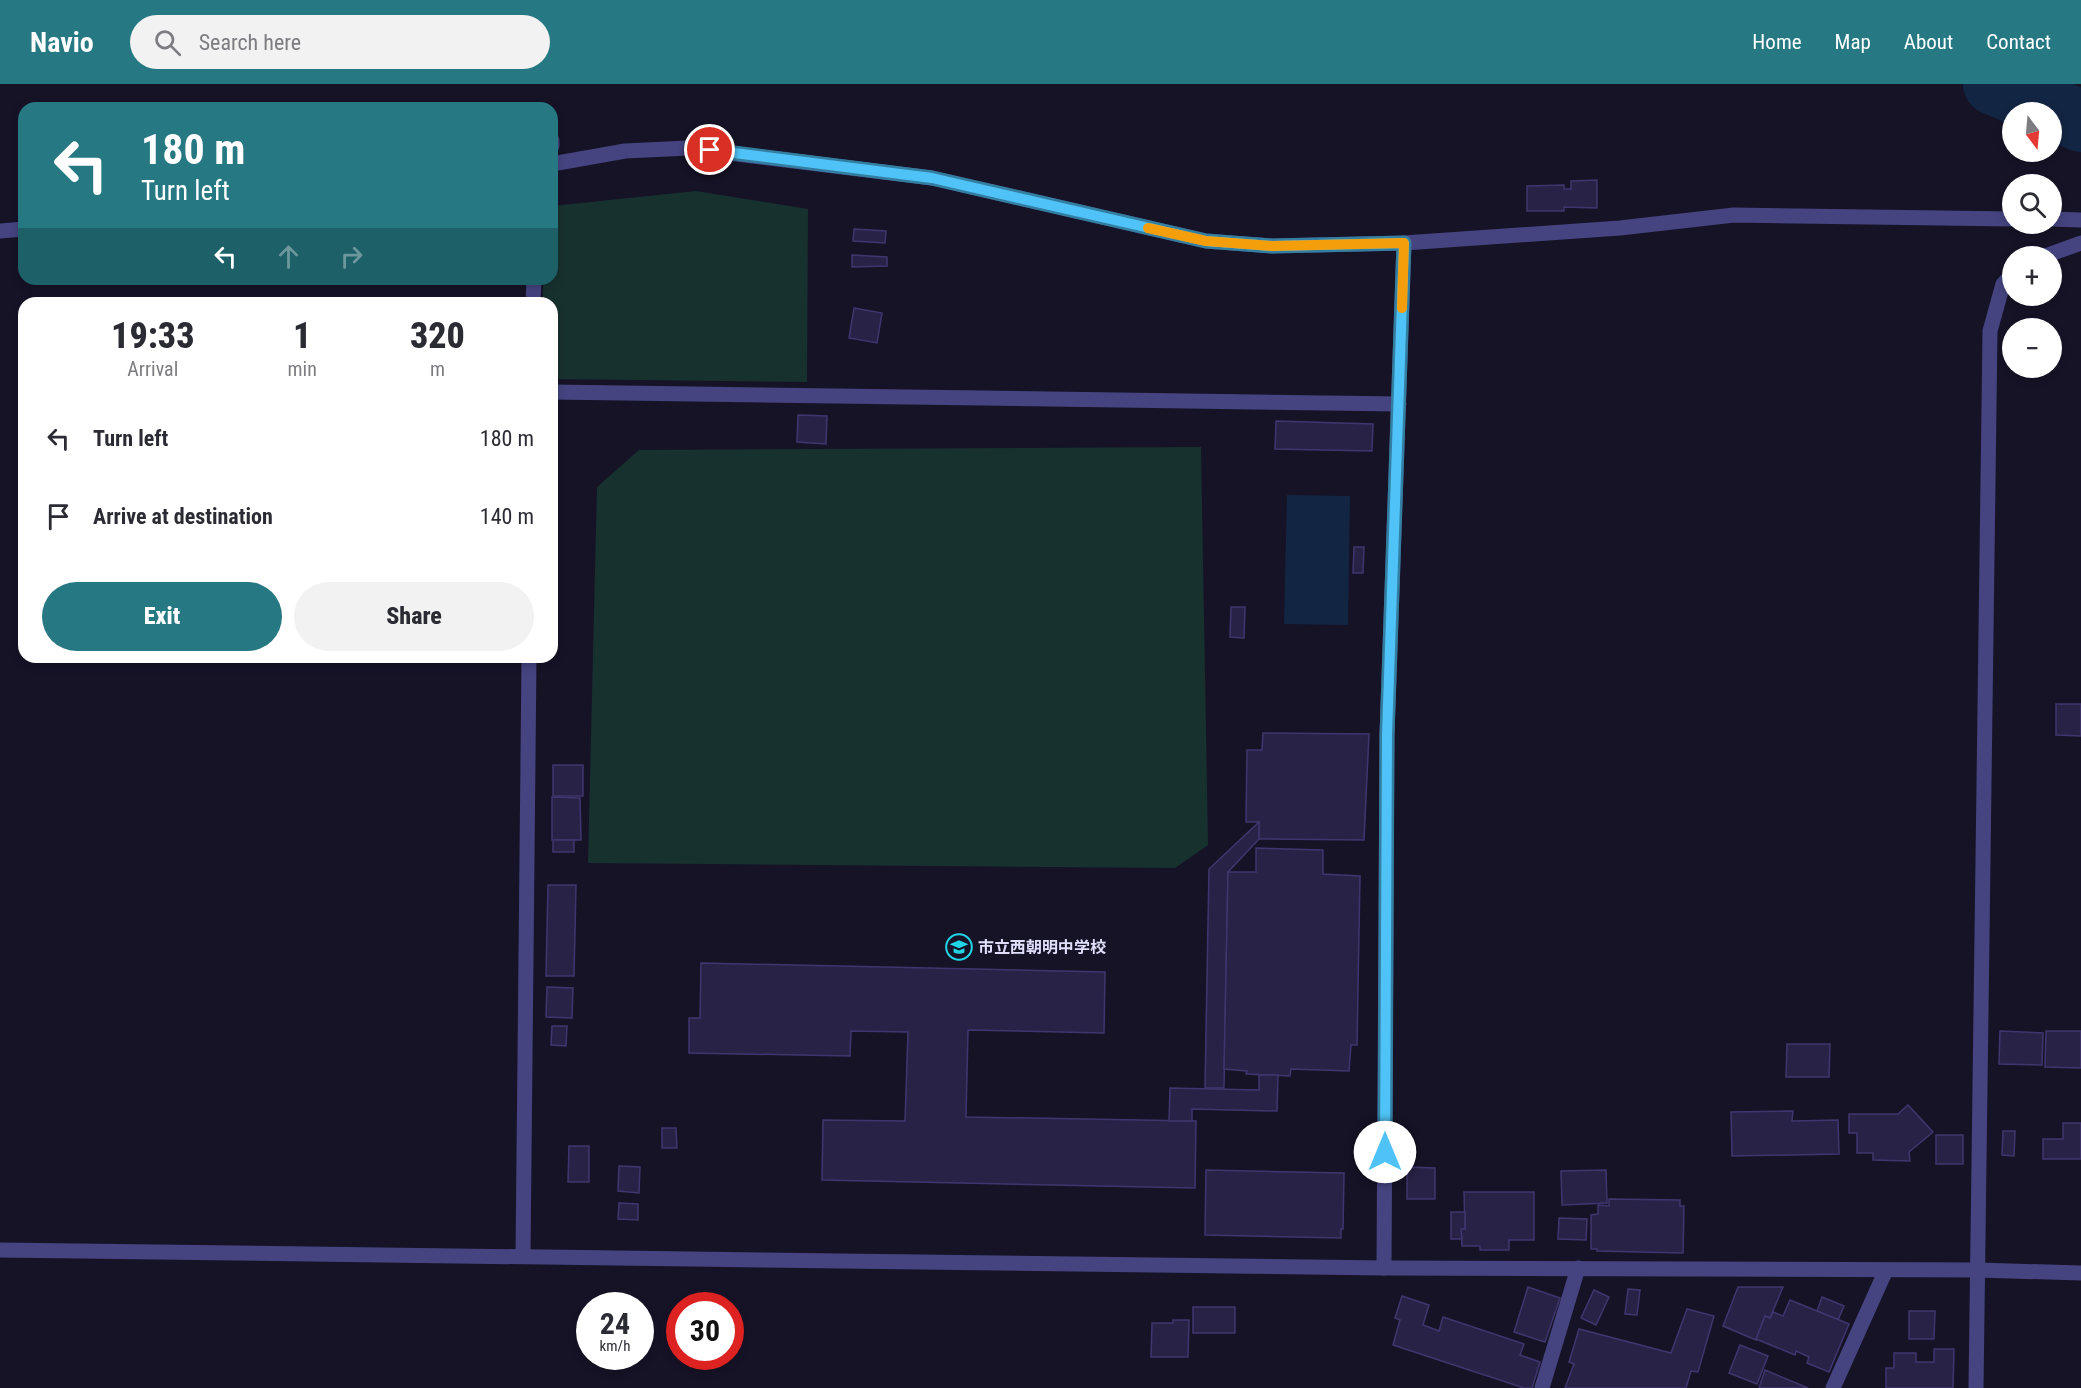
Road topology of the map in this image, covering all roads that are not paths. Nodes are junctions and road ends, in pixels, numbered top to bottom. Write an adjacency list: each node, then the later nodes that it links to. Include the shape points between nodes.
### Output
1 (558, 163): 7 (street, via 625,151 688,148 932,178 1206,241 1272,246)
2 (2002, 219): 7 (street, via 1734,215 1620,228)
3 (2062, 219): 4 (street)
4 (2081, 220)
5 (18, 230): 6 (street)
6 (0, 231)
7 (1404, 243): 12 (street)
8 (2081, 243): 9 (street)
9 (2062, 250)
10 (2002, 287): 19 (street, via 1989,331)
11 (558, 392): 12 (street)
12 (1399, 404): 16 (street, via 1387,735)
13 (528, 663): 15 (street)
14 (0, 1250): 15 (street)
15 (523, 1256): 16 (street)
16 (1384, 1268): 17 (street)
17 (1578, 1268): 18 (street); 21 (street)
18 (1886, 1270): 19 (street); 22 (street)
19 (1978, 1270): 20 (street); 23 (street)
20 (2081, 1273)
21 (1542, 1388)
22 (1833, 1388)
23 (1976, 1388)

